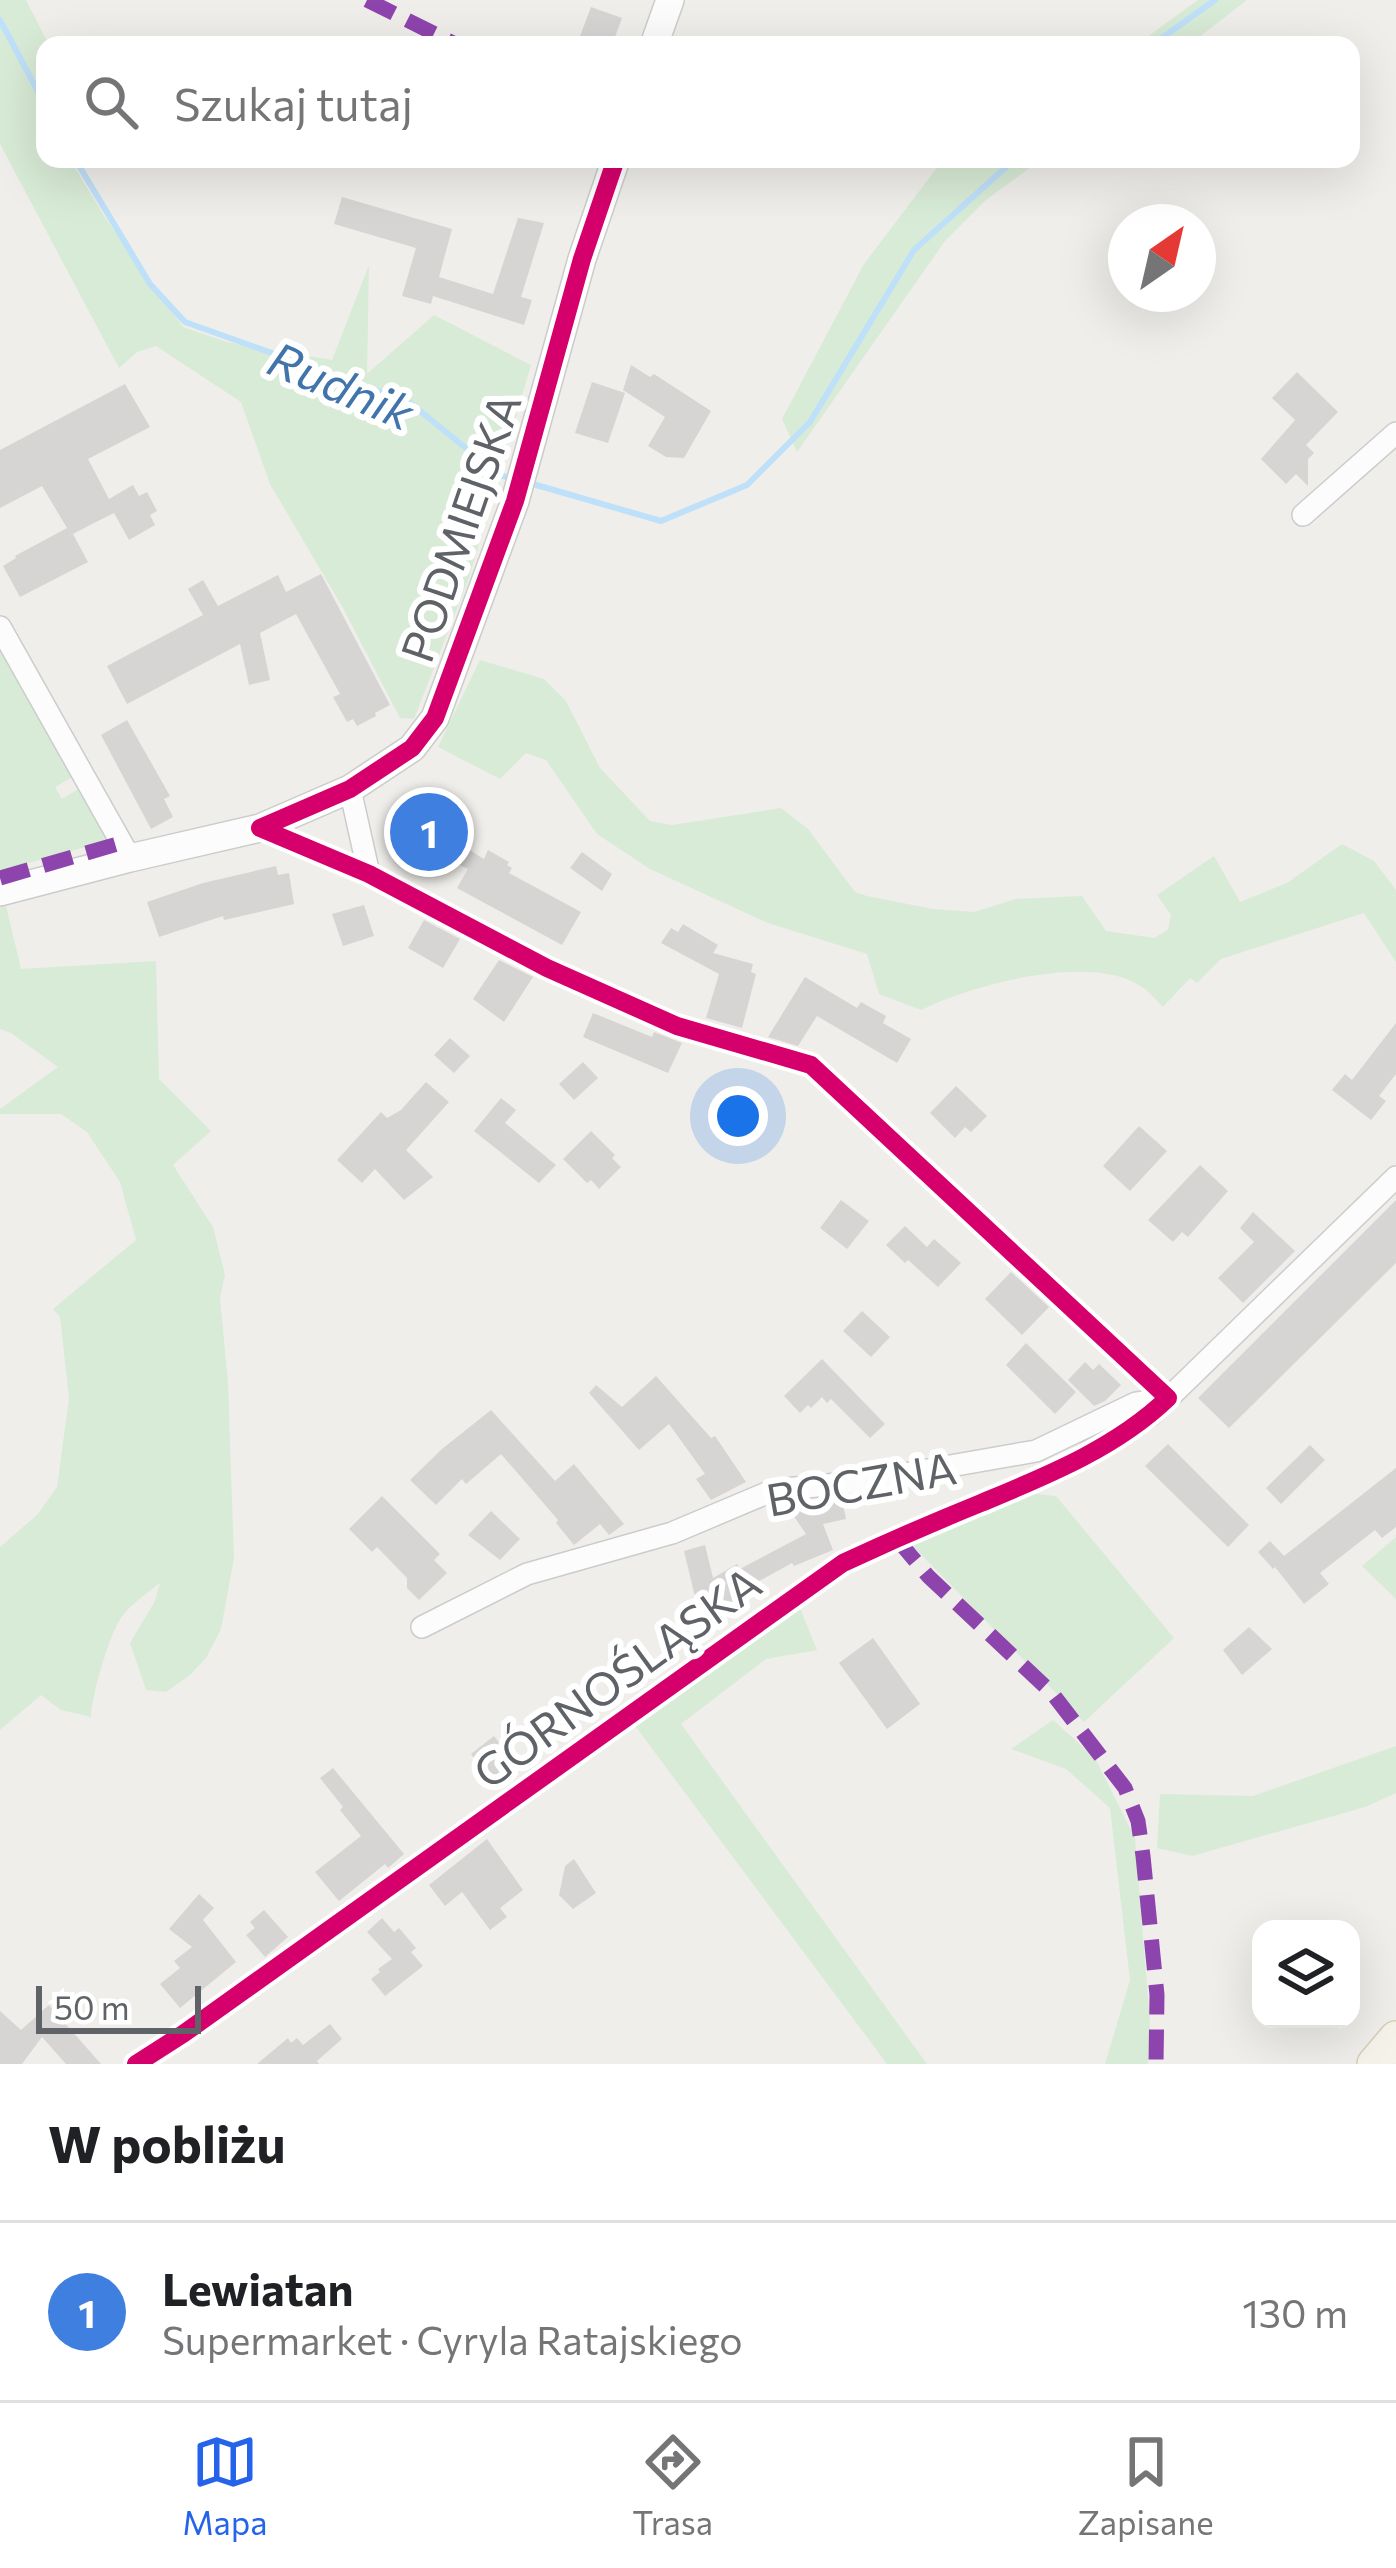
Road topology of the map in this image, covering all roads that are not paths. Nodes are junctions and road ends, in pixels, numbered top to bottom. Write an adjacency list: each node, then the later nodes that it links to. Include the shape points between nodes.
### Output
1 (670, 0): 2 (street)
2 (658, 36)
3 (613, 168): 7 (street, PODMIEJSKA, via 529,458 435,718 412,748)
4 (1396, 434): 5 (street)
5 (1303, 515)
6 (0, 627): 9 (street)
7 (350, 789): 8 (street, PODMIEJSKA); 10 (street)
8 (260, 828): 9 (street, PODMIEJSKA); 10 (street)
9 (130, 858): 11 (street, PODMIEJSKA)
10 (369, 874): 13 (street, via 677,1026 812,1064)
11 (0, 892)
12 (1396, 1177): 13 (street, GÓRNOŚLĄSKA)
13 (1168, 1398): 14 (street, BOCZNA, via 1136,1403 1036,1451 774,1490 672,1533 527,1574); 16 (street, GÓRNOŚLĄSKA, via 1060,1470 843,1563)
14 (422, 1627)
15 (1396, 2038): 17 (main road)
16 (136, 2064)
17 (1374, 2064)

